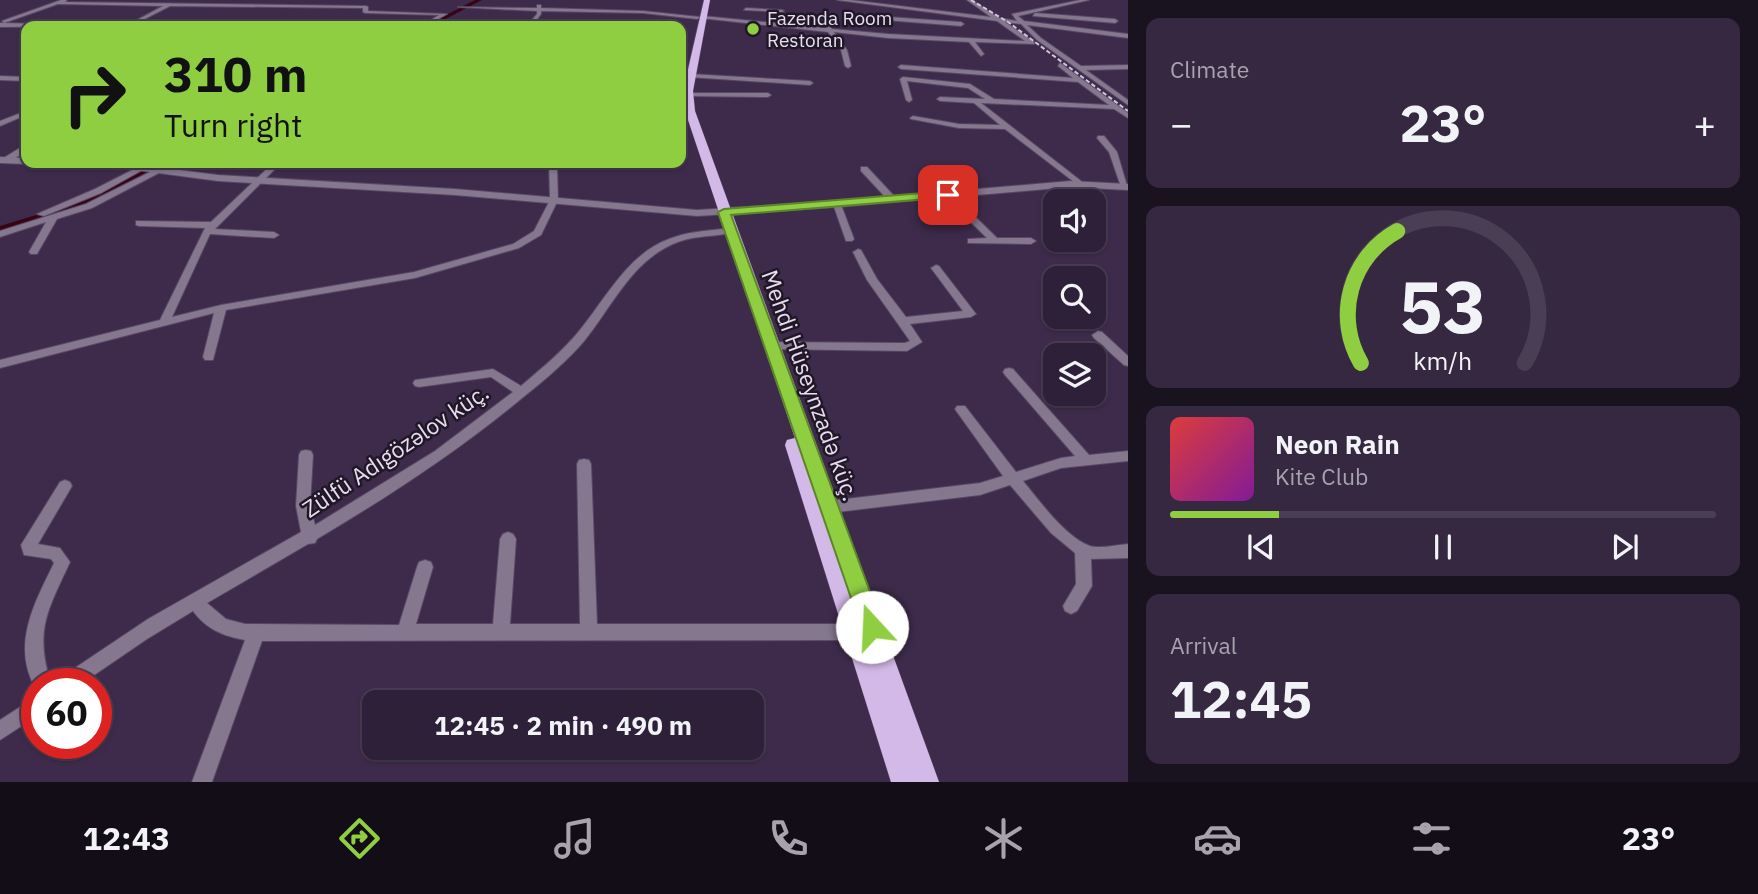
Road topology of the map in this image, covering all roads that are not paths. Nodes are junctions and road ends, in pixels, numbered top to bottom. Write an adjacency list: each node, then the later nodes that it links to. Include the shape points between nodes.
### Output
1 (65, 0): 13 (street)
2 (177, 0): 14 (street)
3 (366, 0): 15 (street)
4 (474, 0): 20 (street)
5 (485, 0): 16 (street)
6 (584, 0): 21 (street)
7 (839, 0): 12 (street)
8 (969, 0): 39 (street)
9 (974, 0): 27 (street)
10 (1087, 0): 23 (street)
11 (745, 1): 19 (street)
12 (872, 2): 26 (street)
13 (58, 3): 14 (street); 43 (street)
14 (168, 4): 15 (street); 32 (street)
15 (361, 6): 29 (street, via 368,8 365,12)
16 (470, 8): 17 (street); 20 (street)
17 (539, 8): 21 (street); 35 (street)
18 (702, 9): 25 (street); 38 (street); 59 (main road, Mehdi Hüseynzadə küç.)
19 (746, 9): 22 (street); 38 (street)
20 (460, 10): 29 (street)
21 (585, 11): 24 (street)
22 (782, 11)
23 (1031, 11): 27 (street); 28 (street)
24 (625, 12): 25 (street); 36 (street)
25 (654, 12): 37 (street)
26 (935, 12): 39 (street); 41 (street)
27 (1016, 14): 28 (street); 42 (street)
28 (1038, 15): 40 (street)
29 (448, 16): 33 (street); 34 (street)
30 (821, 18): 46 (street)
31 (874, 18): 41 (street)
32 (137, 21)
33 (435, 21)
34 (441, 21)
35 (532, 21)
36 (622, 21)
37 (653, 21)
38 (749, 21): 46 (street)
39 (1003, 21): 42 (street); 45 (street)
40 (1115, 21)
41 (938, 22): 45 (street)
42 (1021, 23): 47 (street); 55 (street)
43 (0, 24): 44 (street)
44 (21, 25)
45 (1012, 28): 49 (street)
46 (830, 30): 48 (street); 51 (street, via 844,50)
47 (1128, 36)
48 (971, 40): 49 (street); 50 (street)
49 (1032, 43): 53 (street)
50 (981, 54)
51 (848, 66)
52 (901, 67): 58 (street)
53 (1063, 67): 55 (street); 58 (street)
54 (1127, 67): 55 (street)
55 (1079, 68): 68 (street)
56 (0, 78): 57 (street)
57 (21, 79)
58 (1080, 80): 70 (street)
59 (686, 83)
60 (810, 83): 62 (street)
61 (768, 95): 63 (street)
62 (686, 97)
63 (686, 97)
64 (940, 99): 66 (street)
65 (909, 100): 67 (street, via 903,79 970,86)
66 (977, 103): 67 (street); 75 (street)
67 (995, 103): 70 (street)
68 (1128, 103)
69 (686, 105): 93 (main road, Mehdi Hüseynzadə küç.)
70 (1116, 107): 72 (street)
71 (21, 115): 74 (street)
72 (1128, 116)
73 (913, 118): 75 (street)
74 (0, 124)
75 (1005, 127): 87 (street)
76 (1101, 138): 88 (street, via 1113,152)
77 (21, 151): 78 (street)
78 (3, 160): 79 (street)
79 (21, 161)
80 (140, 168): 85 (street); 97 (street, via 70,203)
81 (164, 168): 85 (street)
82 (272, 168): 86 (street)
83 (554, 168): 91 (street)
84 (864, 169): 90 (street)
85 (158, 171): 86 (street); 95 (street, via 103,200)
86 (259, 181): 91 (street); 98 (street)
87 (1078, 183): 88 (street); 89 (street)
88 (1127, 187)
89 (948, 195): 90 (street); 105 (street)
90 (892, 199): 92 (street)
91 (554, 200): 94 (street); 110 (street, via 538,233 516,246 415,275)
92 (837, 204): 93 (street); 103 (street)
93 (720, 212): 94 (street); 99 (main road, Mehdi Hüseynzadə küç.); 114 (main road, Mehdi Hüseynzadə küç.)
94 (697, 213): 100 (street)
95 (53, 218): 101 (street); 107 (street)
96 (138, 223): 98 (street)
97 (0, 225)
98 (209, 228): 102 (street); 111 (street)
99 (722, 232): 100 (street, Zülfü Adıgözəlov küç.); 139 (main road, Mehdi Hüseynzadə küç.)
100 (703, 233): 120 (street, Zülfü Adıgözəlov küç., via 674,240 639,260 583,335)
101 (0, 234)
102 (274, 235)
103 (849, 239)
104 (971, 241): 105 (street)
105 (995, 241): 106 (street)
106 (1031, 241)
107 (34, 252)
108 (858, 252): 112 (street, via 872,280)
109 (936, 268): 112 (street, via 971,314)
110 (221, 308): 111 (street); 115 (street)
111 (165, 320): 117 (street)
112 (903, 321): 114 (street, via 916,342 907,347)
113 (1098, 335): 116 (street)
114 (771, 346): 128 (main road, Mehdi Hüseynzadə küç.)
115 (209, 358)
116 (1128, 362)
117 (0, 363)
118 (1009, 372): 124 (street)
119 (419, 383): 120 (street, via 493,373)
120 (522, 392): 129 (street, Zülfü Adıgözəlov küç., via 425,464)
121 (961, 409): 126 (street)
122 (306, 456): 129 (street, via 303,506)
123 (1128, 456): 124 (street)
124 (1085, 459): 126 (street)
125 (583, 464): 138 (street)
126 (1013, 478): 128 (street, via 980,489); 131 (street, via 1066,539)
127 (65, 486): 141 (street, via 29,545 29,550 55,553 62,562 32,635)
128 (829, 507): 147 (main road, Mehdi Hüseynzadə küç.)
129 (310, 538): 134 (street, Zülfü Adıgözəlov küç.)
130 (508, 539): 137 (street)
131 (1083, 551): 132 (street); 135 (street, via 1084,586)
132 (1128, 551)
133 (425, 567): 136 (street)
134 (195, 600): 140 (street, via 214,624); 142 (street, Zülfü Adıgözəlov küç.)
135 (1071, 606)
136 (405, 632): 137 (street); 140 (street)
137 (501, 632): 138 (street)
138 (589, 632): 139 (street)
139 (856, 632): 146 (main road, Mehdi Hüseynzadə küç.)
140 (256, 633): 145 (street)
141 (37, 668)
142 (91, 668)
143 (21, 716): 144 (street)
144 (0, 731)
145 (202, 782)
146 (905, 782)
147 (925, 782)

